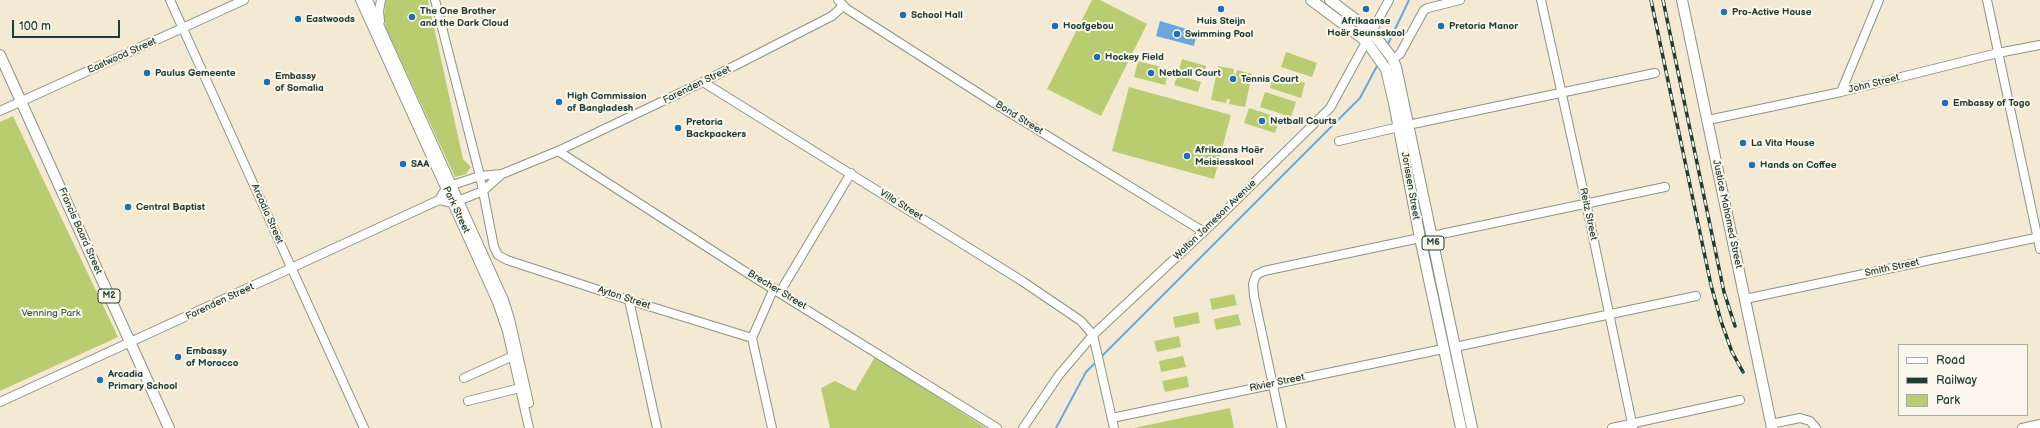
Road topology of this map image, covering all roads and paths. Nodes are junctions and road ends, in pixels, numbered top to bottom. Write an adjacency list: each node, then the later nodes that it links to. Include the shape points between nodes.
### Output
1 (170, 0): 18 (street, Arcadia Street)
2 (244, 0): 18 (street, Eastwood Street)
3 (360, 0): 39 (street, Park Street)
4 (368, 0): 20 (street, Park Street)
5 (381, 0): 20 (street, via 379,11)
6 (435, 0): 38 (street)
7 (1311, 0): 21 (main road, Jorissen Street / M6)
8 (1322, 0): 21 (main road)
9 (1330, 0): 21 (main road, Jorissen Street / M6)
10 (1389, 0): 21 (street, Walton Jameson Avenue)
11 (1460, 0): 25 (street, via 1424,10 1400,54)
12 (1541, 0): 29 (street, Reitz Street)
13 (1682, 0): 19 (main road, Justice Mahomed Street)
14 (1690, 0): 19 (main road)
15 (1879, 0): 28 (street)
16 (1987, 0): 23 (street)
17 (840, 3): 27 (street, Farenden Street, via 832,16); 45 (street, Bond Street, via 994,103)
18 (183, 28): 30 (street, Eastwood Street); 50 (street, Arcadia Street)
19 (1689, 30): 32 (main road, Justice Mahomed Street)
20 (385, 37): 39 (street, Park Street)
21 (1371, 38): 25 (main road, Jorissen Street / M6); 33 (main road, Jorissen Street / M6, via 1386,68); 45 (street, Walton Jameson Avenue, via 1330,108)
22 (2040, 45): 23 (street, John Street)
23 (1998, 52): 28 (street, John Street); 48 (street)
24 (0, 55): 30 (main road, Francis Baard Street / M2)
25 (1393, 59): 33 (main road, Jorissen Street / M6, via 1400,85)
26 (1655, 74): 29 (street)
27 (703, 82): 35 (street, Farenden Street); 36 (street, Villa Street)
28 (1841, 92): 32 (street, John Street)
29 (1561, 93): 33 (street); 44 (street, Reitz Street)
30 (21, 101): 31 (street, Eastwood Street); 58 (main road, Francis Baard Street / M2)
31 (0, 111)
32 (1708, 120): 54 (main road, Justice Mahomed Street)
33 (1404, 126): 34 (street); 46 (main road, Jorissen Street / M6); 47 (main road, Jorissen Street / M6)
34 (1339, 141)
35 (558, 152): 37 (street, Farenden Street); 51 (street, Brecher Street)
36 (850, 173): 51 (street); 56 (street, Villa Street, via 1061,306 1081,321)
37 (502, 174): 38 (street, Farenden Street); 41 (street, Farenden Street)
38 (480, 176): 39 (street, Farenden Street); 41 (street)
39 (449, 187): 42 (street); 43 (street, Park Street)
40 (1665, 187): 44 (street)
41 (483, 191): 43 (street, Farenden Street); 53 (street, Ayton Street, via 494,247 498,255)
42 (438, 200): 43 (street); 50 (street, Farenden Street)
43 (456, 202): 61 (street, Park Street, via 498,302); 75 (street, Park Street, via 508,310)
44 (1586, 203): 46 (street); 55 (street, Reitz Street)
45 (1204, 232): 56 (street, Walton Jameson Avenue)
46 (1432, 236): 59 (main road, Jorissen Street / M6)
47 (1420, 238): 60 (main road, Jorissen Street / M6); 63 (street, via 1257,274 1254,279 1254,296)
48 (2039, 238): 49 (street); 54 (street, Smith Street)
49 (2040, 250)
50 (292, 269): 58 (street, Farenden Street); 73 (street, Arcadia Street)
51 (777, 290): 57 (street); 78 (street, Brecher Street)
52 (1696, 296): 55 (street)
53 (629, 300): 57 (street, Ayton Street); 76 (street)
54 (1745, 300): 71 (main road, Justice Mahomed Street)
55 (1609, 313): 59 (street); 70 (street, Reitz Street)
56 (1093, 335): 68 (street); 79 (street, Walton Jameson Avenue, via 1059,375)
57 (752, 338): 77 (street)
58 (130, 343): 67 (street, Farenden Street); 72 (main road, Francis Baard Street / M2)
59 (1455, 347): 83 (main road, Jorissen Street / M6)
60 (1443, 349): 63 (street, Rivier Street); 82 (main road, Jorissen Street / M6)
61 (513, 356): 62 (street); 64 (street, Park Street)
62 (464, 378)
63 (1272, 384): 68 (street, Rivier Street); 81 (street)
64 (520, 388): 66 (street); 74 (street, Park Street)
65 (1740, 400): 70 (street)
66 (468, 401)
67 (0, 402)
68 (1112, 418): 80 (street)
69 (2040, 424): 86 (street)
70 (1632, 426): 84 (street)
71 (1772, 426): 85 (street, via 1800,418 1810,421)
72 (169, 428)
73 (364, 428)
74 (529, 428)
75 (535, 428)
76 (657, 428)
77 (772, 428)
78 (997, 428)
79 (1023, 428)
80 (1114, 428)
81 (1282, 428)
82 (1460, 428)
83 (1472, 428)
84 (1612, 428)
85 (1816, 428)
86 (2022, 428)

